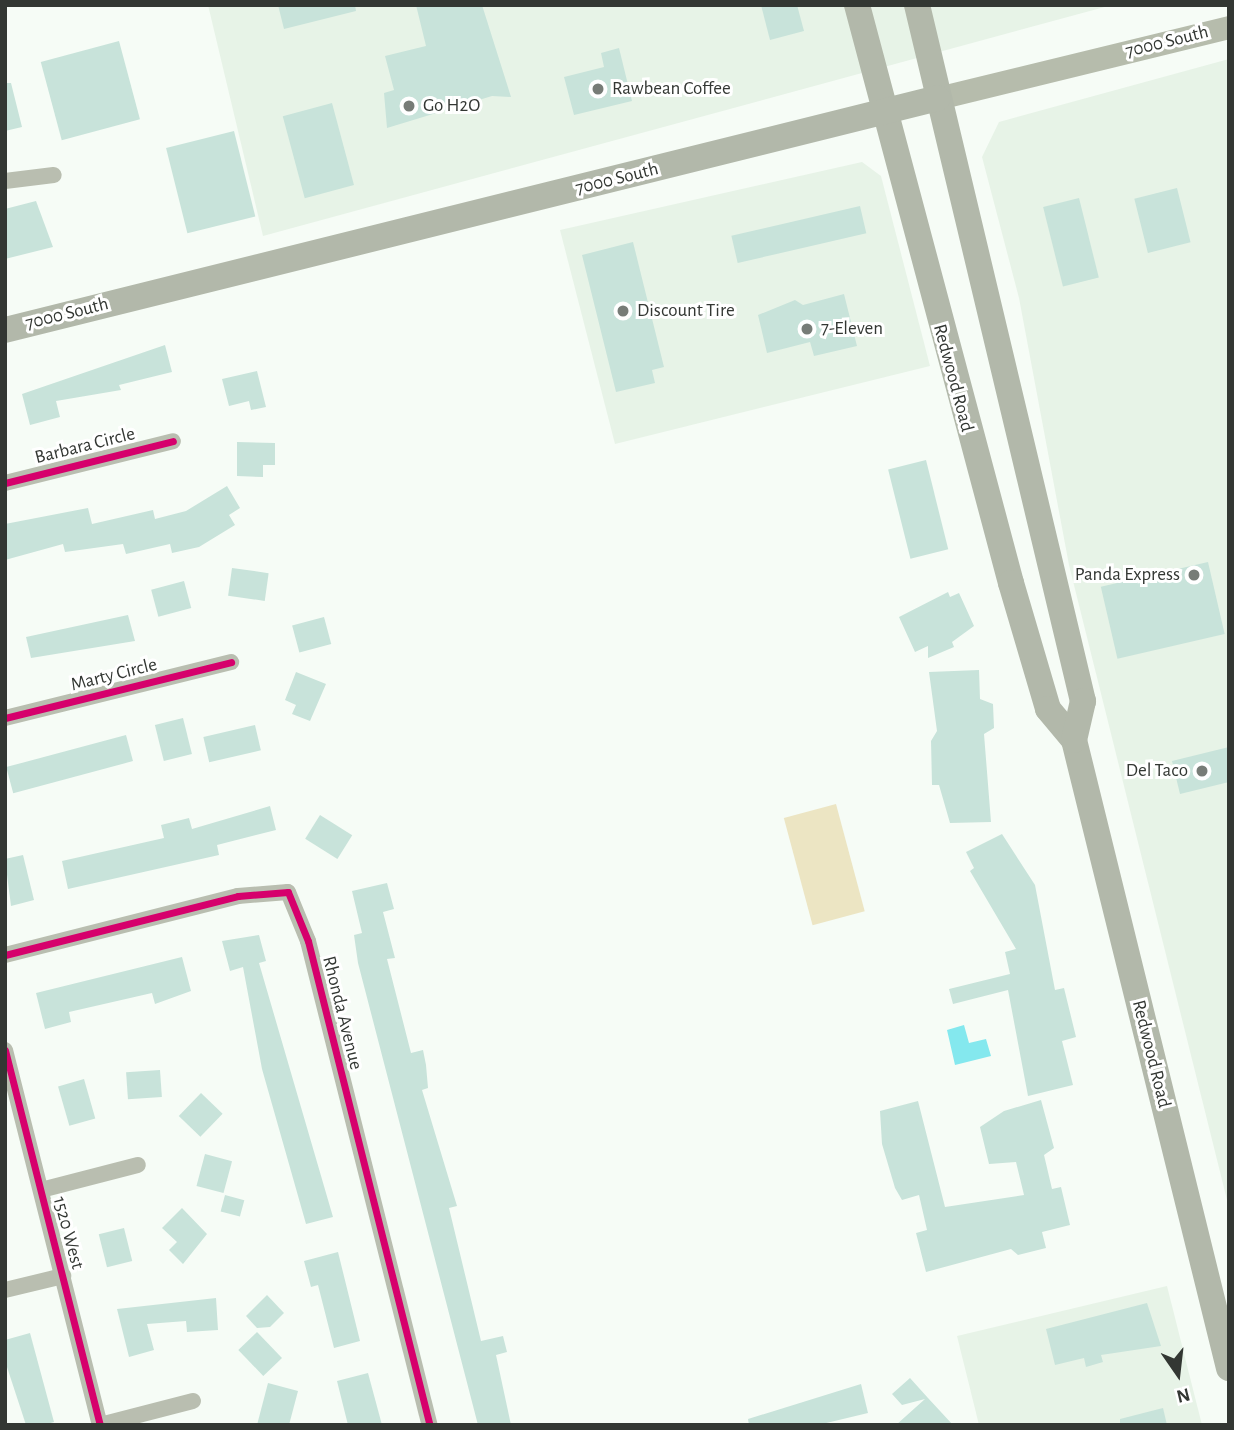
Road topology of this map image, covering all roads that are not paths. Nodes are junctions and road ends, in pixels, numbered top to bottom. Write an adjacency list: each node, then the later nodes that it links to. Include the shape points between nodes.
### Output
1 (857, 5): 5 (main road, Redwood Road)
2 (917, 5): 4 (main road, Redwood Road)
3 (1229, 27): 4 (main road, 7000 South)
4 (938, 98): 5 (main road, 7000 South); 13 (main road, Redwood Road, via 1083,701)
5 (884, 111): 8 (main road, 7000 South); 13 (main road, Redwood Road, via 957,398 1048,709)
6 (54, 175): 7 (street)
7 (5, 181)
8 (5, 330)
9 (173, 441): 10 (street, Barbara Circle)
10 (5, 483)
11 (231, 662): 12 (street, Marty Circle)
12 (5, 718)
13 (1074, 740): 20 (main road, Redwood Road)
14 (5, 955): 23 (street, Rhonda Avenue, via 238,897 288,892 308,941)
15 (5, 1050): 17 (street, 1520 West)
16 (138, 1166): 17 (street)
17 (41, 1190): 18 (street, 1520 West)
18 (63, 1276): 19 (street); 22 (street, 1520 West)
19 (5, 1290)
20 (1229, 1368)
21 (193, 1401): 22 (street)
22 (100, 1425)
23 (430, 1425)

